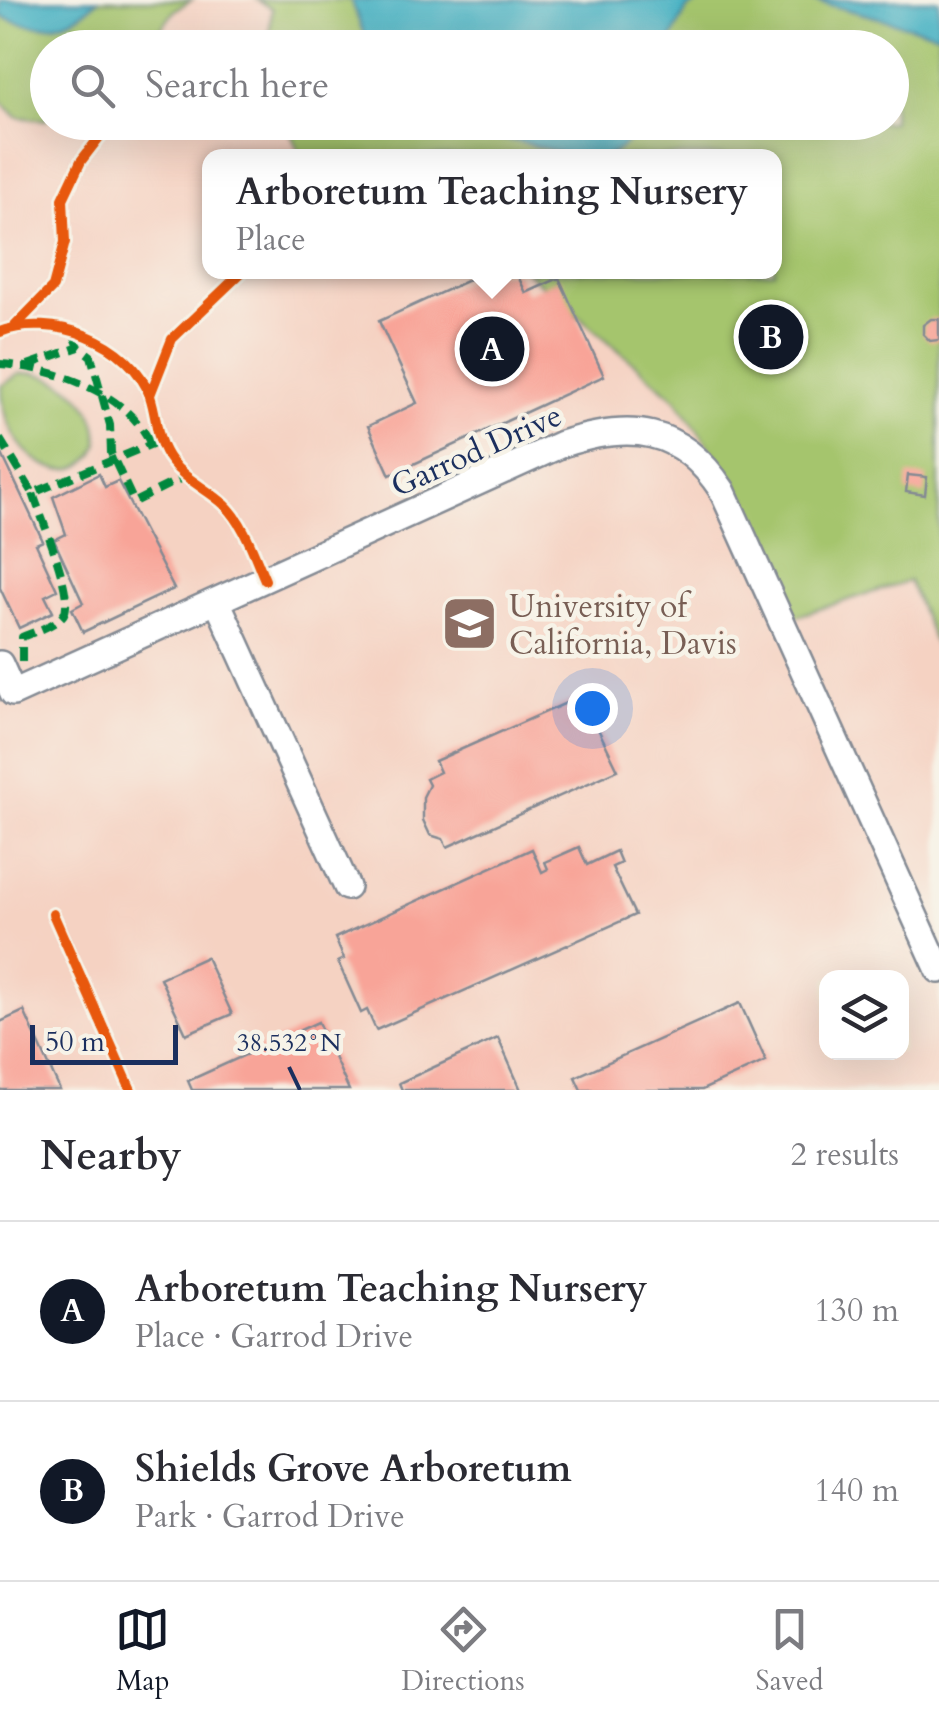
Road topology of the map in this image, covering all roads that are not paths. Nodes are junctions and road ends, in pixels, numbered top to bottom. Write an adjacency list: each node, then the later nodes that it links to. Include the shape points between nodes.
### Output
1 (218, 601): 2 (street, Garrod Drive, via 13,692); 3 (street); 4 (street, Garrod Drive, via 562,444 618,430 678,444 704,463 722,490)
2 (0, 664)
3 (347, 887)
4 (939, 970)

